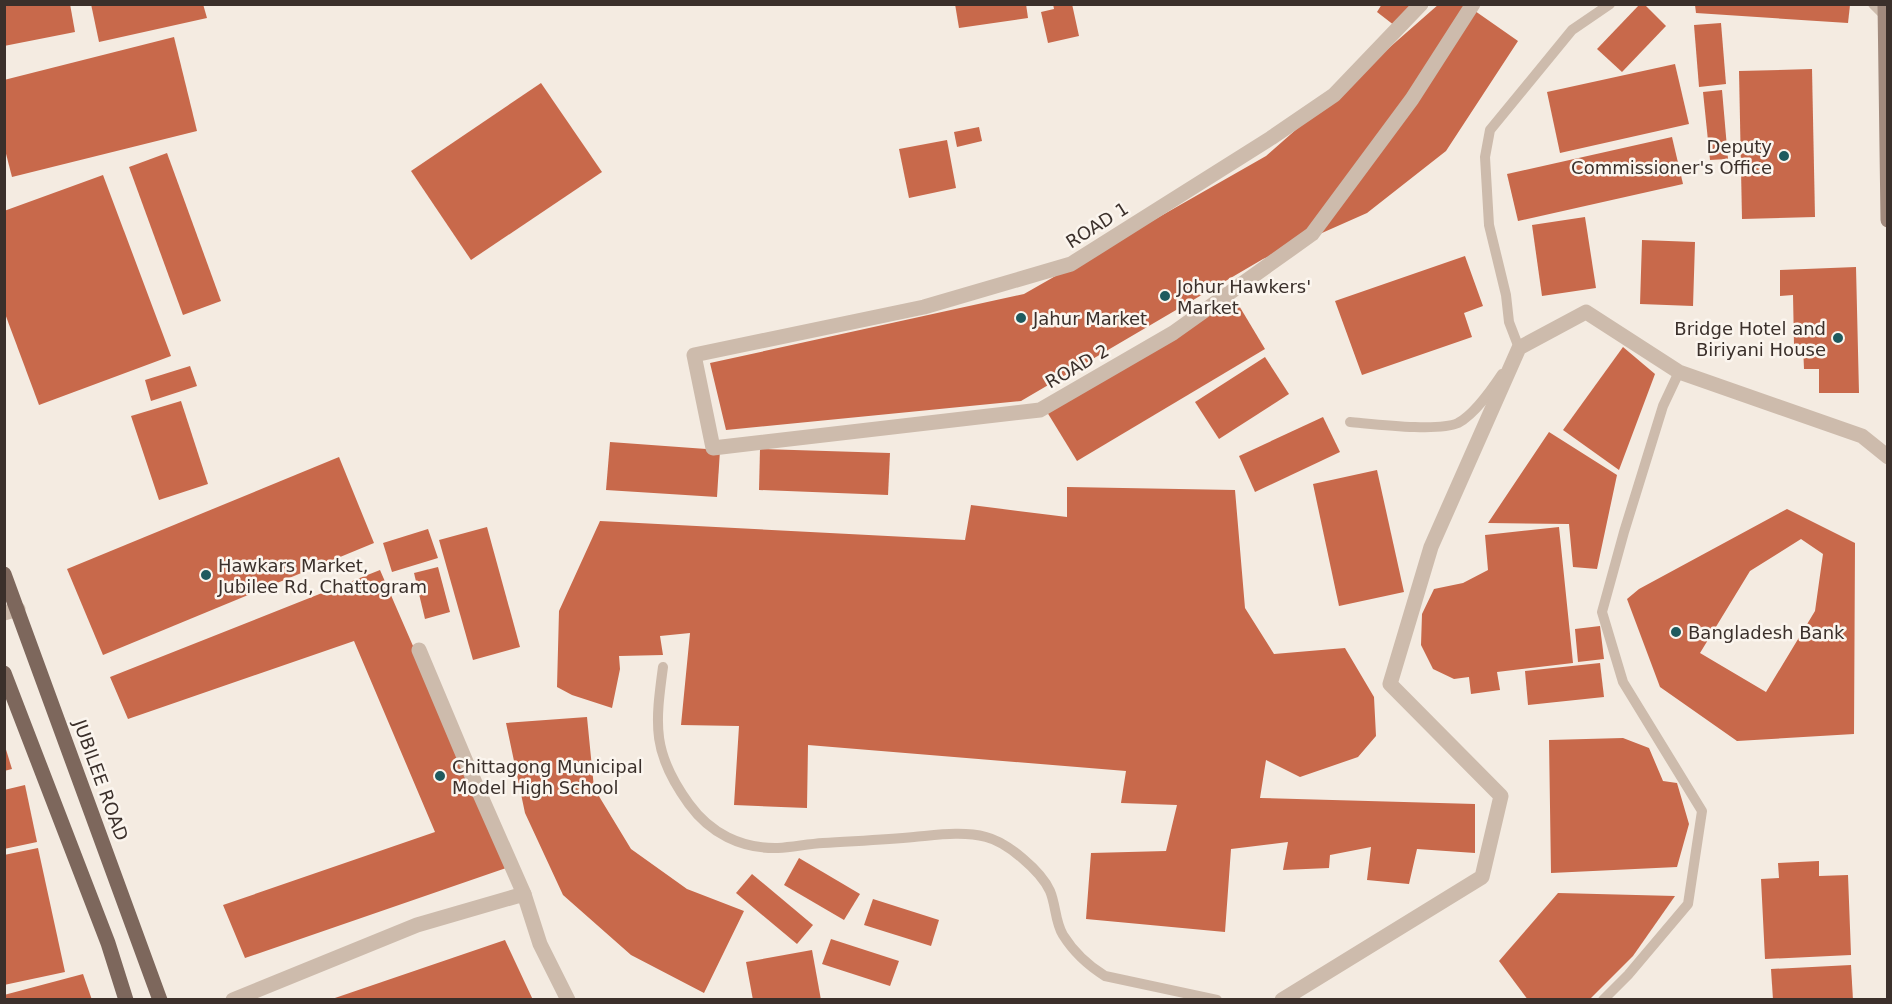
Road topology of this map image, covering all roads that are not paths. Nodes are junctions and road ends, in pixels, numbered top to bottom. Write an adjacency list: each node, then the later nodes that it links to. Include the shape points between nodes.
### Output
1 (1421, 4): 8 (street, ROAD 1, via 1334,95 1071,264 924,307 694,355)
2 (1473, 4): 8 (street, ROAD 2, via 1412,99 1312,234 1173,333 1040,410 713,448)
3 (1610, 4): 6 (lane, via 1572,30 1490,130 1485,157 1489,225 1509,322)
4 (1881, 8): 5 (main road)
5 (1887, 220)
6 (1519, 348): 7 (street, via 1586,312); 9 (lane, via 1479,405 1458,423 1430,428); 22 (street, via 1431,547 1390,684 1501,796 1482,877)
7 (1679, 372): 10 (street, via 1862,436); 23 (lane, via 1663,406 1602,612 1623,682 1702,811 1688,904)
8 (702, 390)
9 (1350, 422)
10 (1887, 457)
11 (4, 574): 12 (main road, JUBILEE ROAD)
12 (11, 611): 18 (main road, JUBILEE ROAD)
13 (419, 650): 16 (street)
14 (663, 667): 21 (lane, via 658,730 665,765 694,811 722,836 776,848 952,833 987,837 1036,869 1050,892 1063,934 1090,967 1105,976)
15 (4, 673): 17 (main road)
16 (524, 894): 19 (street, via 417,925); 20 (street, via 540,944)
17 (126, 999)
18 (160, 999)
19 (233, 999)
20 (568, 999)
21 (1217, 999)
22 (1282, 999)
23 (1603, 999)

